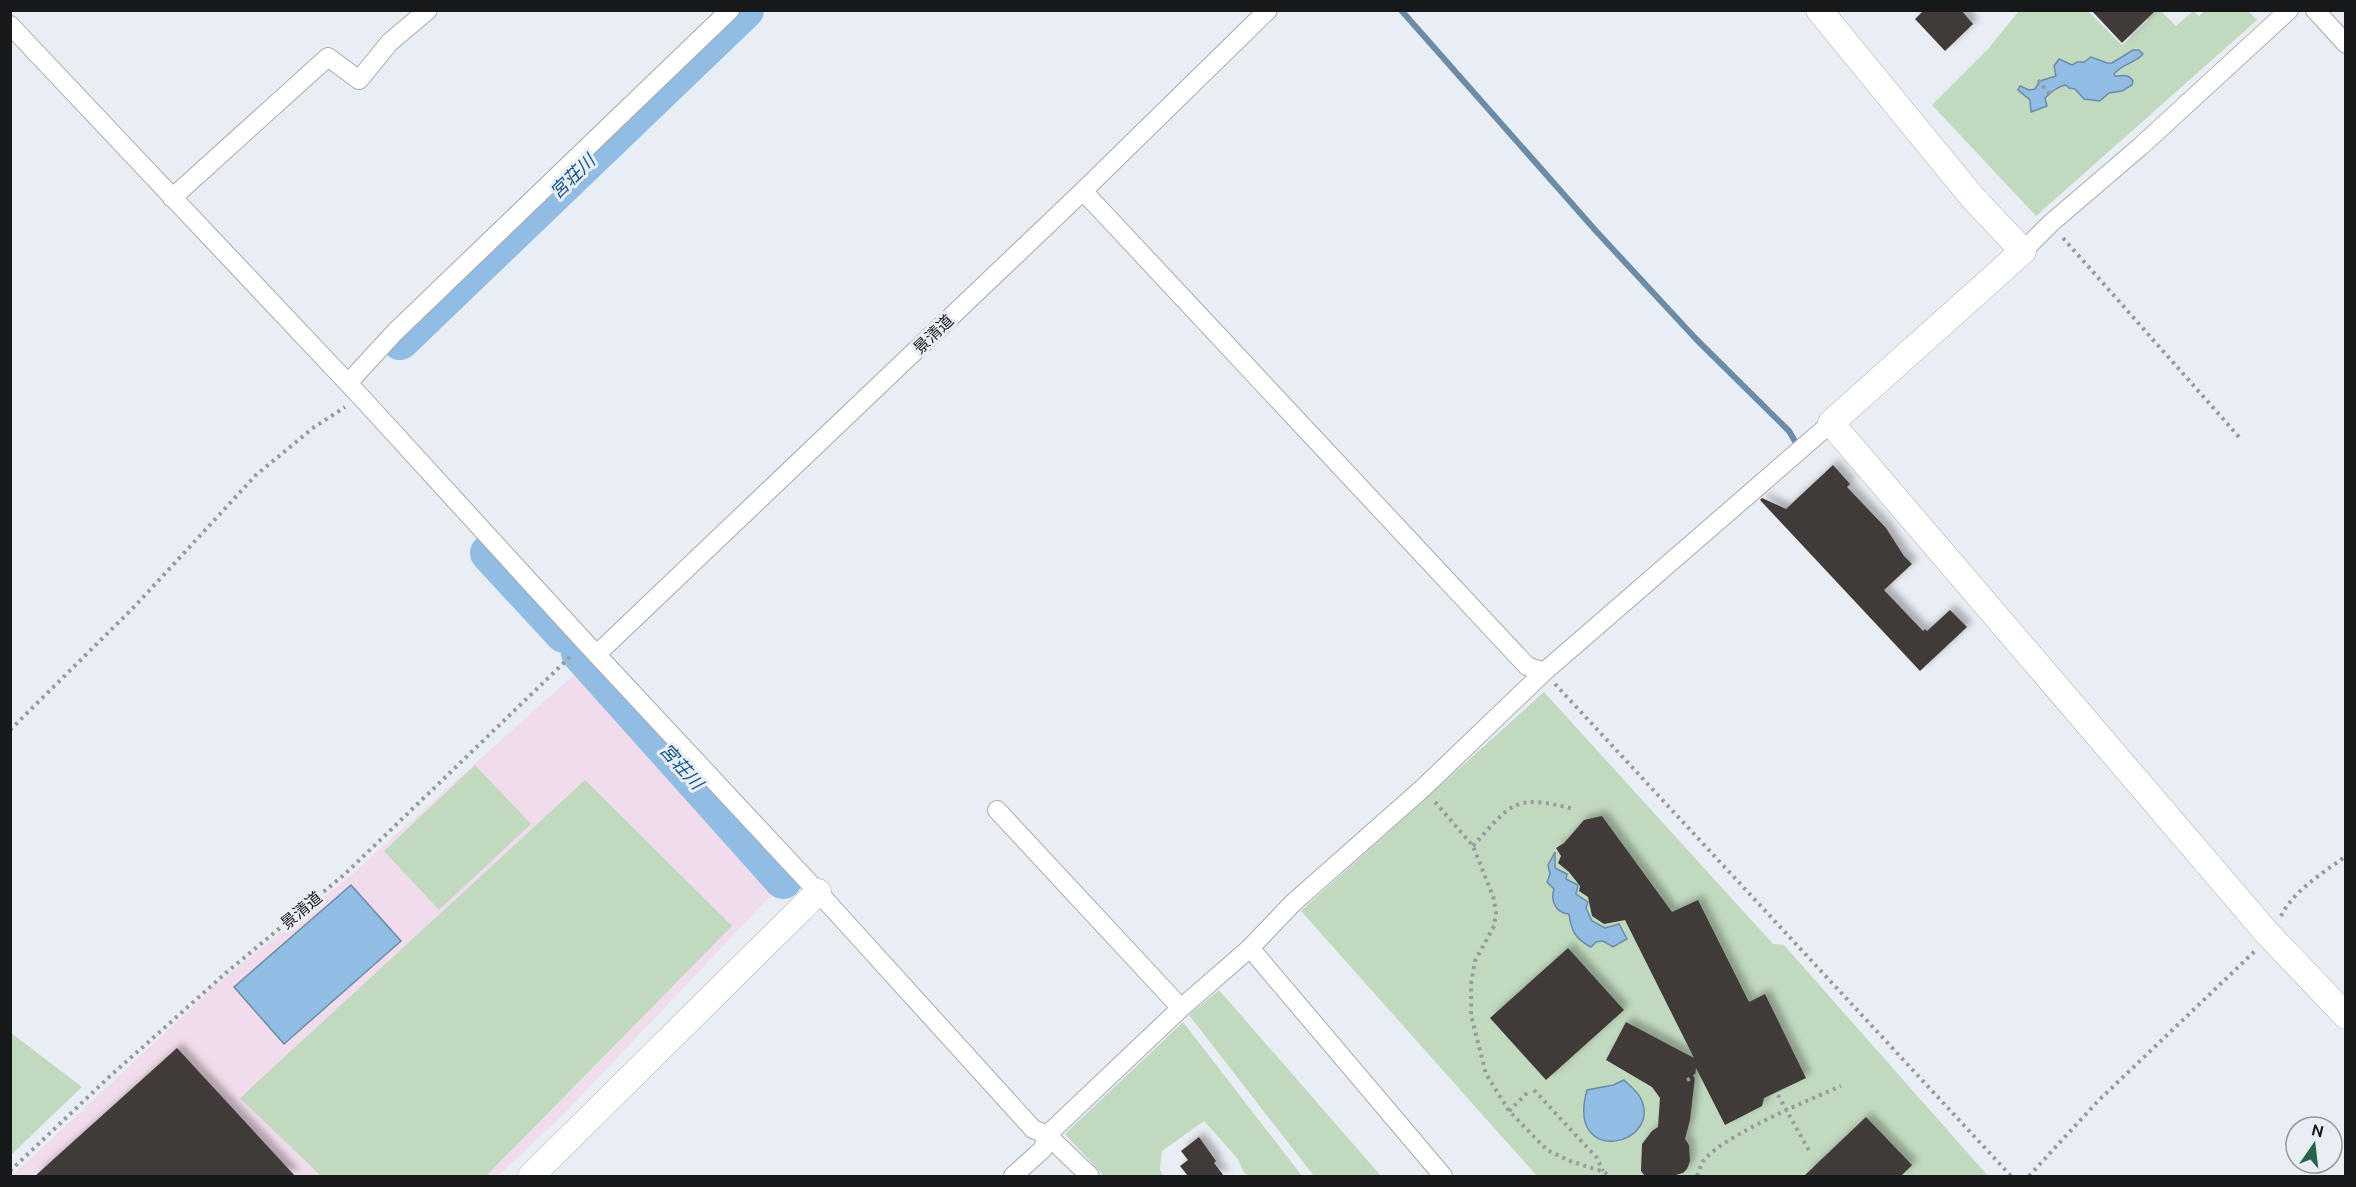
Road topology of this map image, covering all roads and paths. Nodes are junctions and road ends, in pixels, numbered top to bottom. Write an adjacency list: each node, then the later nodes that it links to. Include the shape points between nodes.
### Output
1 (428, 10): 12 (street, via 390,42 359,80 328,57)
2 (730, 10): 15 (street, via 395,332)
3 (1268, 10): 11 (street, 景清道)
4 (1819, 10): 14 (street, via 1973,198)
5 (2289, 10): 13 (street)
6 (2315, 10): 8 (street)
7 (10, 25): 12 (street)
8 (2346, 44)
9 (2038, 80): 10 (path)
10 (2050, 95)
11 (1083, 191): 19 (street, 景清道); 20 (street, via 1527,666)
12 (172, 198): 15 (street)
13 (2051, 223): 14 (street); 18 (path)
14 (2023, 251): 17 (street)
15 (348, 383): 16 (street)
16 (362, 397): 19 (street); 21 (path, via 313,428 256,475 135,606)
17 (1832, 423): 20 (street); 28 (street)
18 (2240, 438)
19 (590, 647): 27 (street); 42 (path, 景清道, via 560,669 345,874 210,987)
20 (1544, 672): 22 (street); 50 (path)
21 (10, 730)
22 (1423, 788): 25 (path); 29 (street, via 1293,903)
23 (1574, 809): 25 (path, via 1535,801 1518,803 1502,814)
24 (997, 810): 30 (street)
25 (1473, 846): 39 (path, via 1496,913 1494,926 1472,971 1470,1015 1486,1074)
26 (2346, 856): 28 (path, via 2306,886)
27 (818, 892): 40 (street, via 1033,1129); 44 (street)
28 (2267, 933): 31 (street); 51 (path, via 2251,956 2098,1101)
29 (1250, 948): 30 (street); 47 (street)
30 (1181, 1008): 40 (street)
31 (2346, 1016)
32 (1698, 1075): 33 (path)
33 (1687, 1080)
34 (1841, 1086): 38 (path)
35 (1534, 1090): 43 (path, via 1597,1158)
36 (1527, 1093): 39 (path)
37 (1778, 1095): 38 (path)
38 (1786, 1109): 41 (path); 49 (path, via 1715,1150 1702,1163)
39 (1509, 1111): 43 (path, via 1547,1150)
40 (1047, 1135): 45 (street, via 1043,1149); 46 (street)
41 (1810, 1154)
42 (10, 1171)
43 (1604, 1172): 48 (path)
44 (531, 1176)
45 (1013, 1176)
46 (1090, 1176)
47 (1443, 1176)
48 (1610, 1176)
49 (1697, 1176)
50 (2011, 1176)
51 (2029, 1176)

